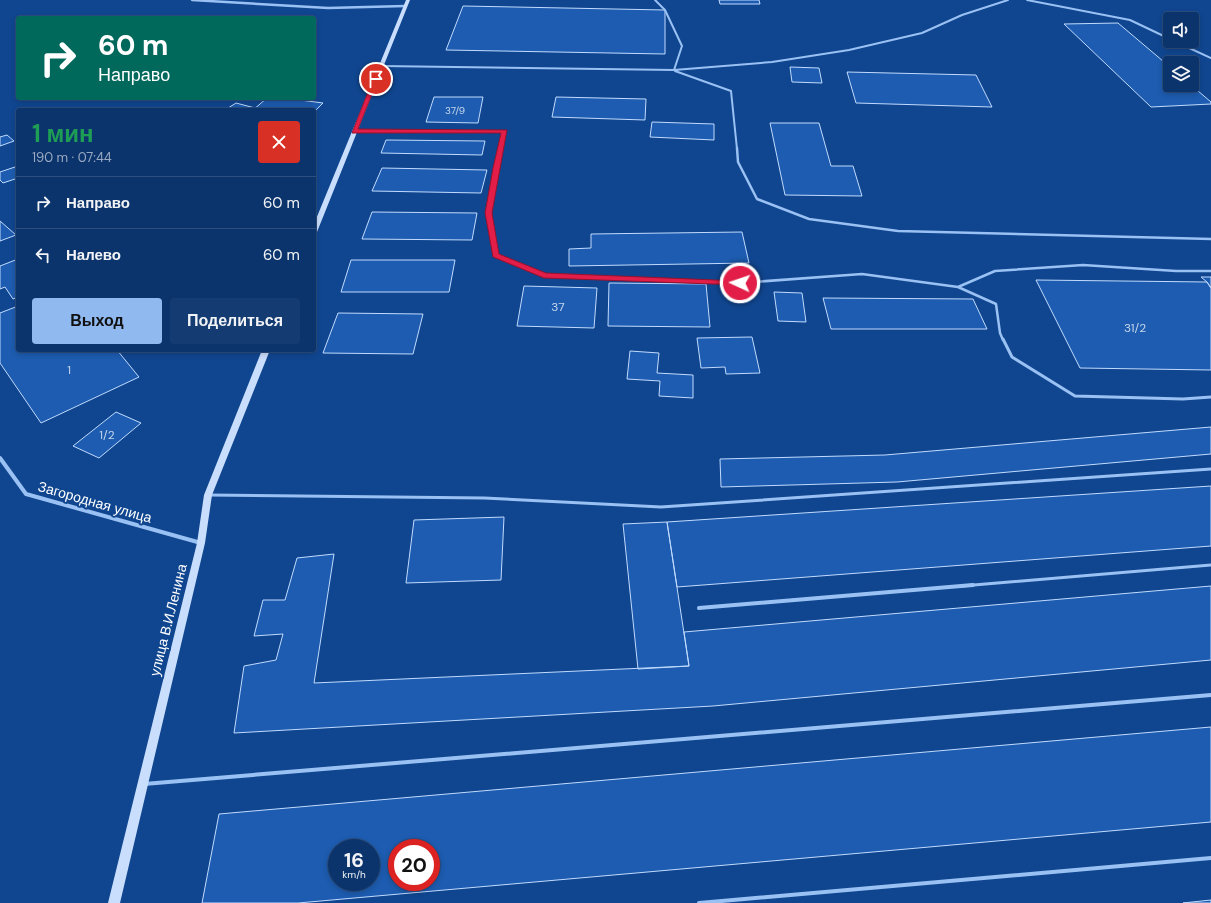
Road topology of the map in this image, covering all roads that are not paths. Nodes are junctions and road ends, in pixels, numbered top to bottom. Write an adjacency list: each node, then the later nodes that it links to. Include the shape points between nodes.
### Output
1 (192, 0): 6 (street, via 328,8)
2 (408, 0): 6 (main road)
3 (655, 0): 11 (lane, via 665,10 682,46)
4 (1008, 0): 11 (lane, via 962,15 922,33 849,50 772,62)
5 (1027, 0): 7 (lane, via 1130,20)
6 (405, 6): 10 (main road)
7 (1163, 36)
8 (1189, 48): 9 (lane)
9 (1211, 58)
10 (381, 66): 11 (lane); 12 (main road)
11 (674, 70): 14 (lane, via 731,91 738,162 757,199 809,219 898,231)
12 (354, 131): 13 (main road); 16 (lane, via 505,131 488,213 495,255 544,276 740,283 862,274)
13 (316, 227)
14 (1211, 239)
15 (1211, 271): 16 (lane, via 1084,266 996,271)
16 (958, 287): 18 (lane, via 996,304 1000,333 1012,357 1075,396 1183,399)
17 (265, 352): 21 (main road, улица В.И.Ленина)
18 (1211, 397)
19 (0, 458): 22 (street, Загородная улица, via 26,494)
20 (1211, 469): 21 (lane, via 661,507 484,498)
21 (208, 495): 22 (main road, улица В.И.Ленина)
22 (201, 543): 26 (main road, улица В.И.Ленина)
23 (1211, 565): 24 (lane)
24 (699, 608)
25 (1211, 695): 26 (lane)
26 (142, 784): 28 (main road, улица В.И.Ленина)
27 (1211, 858): 29 (lane)
28 (114, 903)
29 (699, 903)

